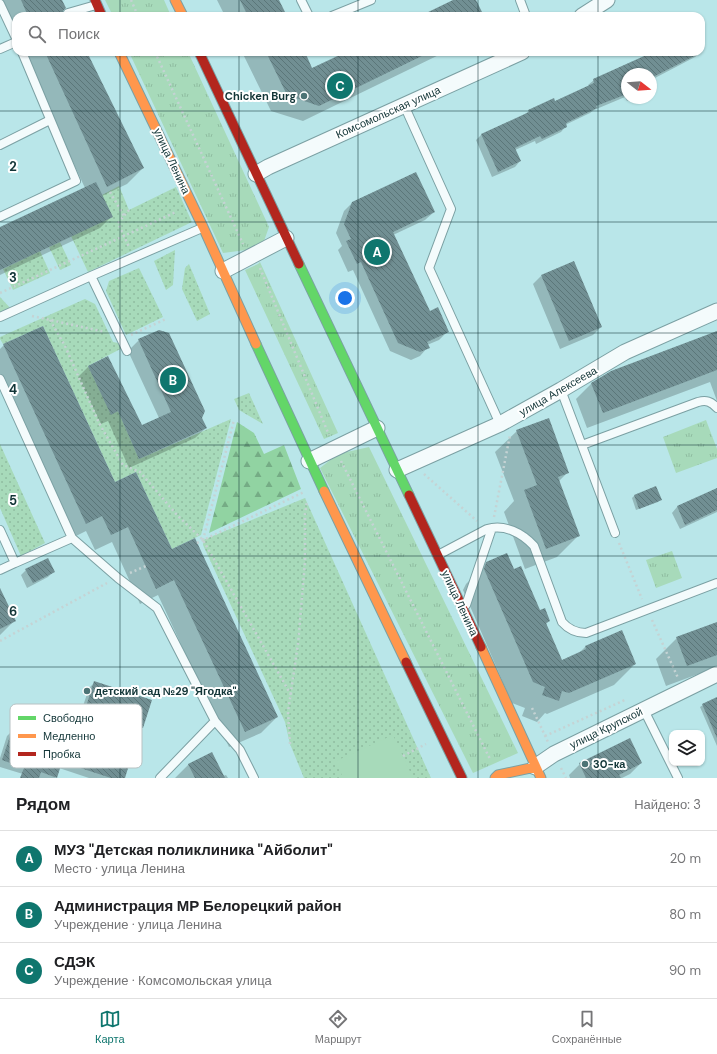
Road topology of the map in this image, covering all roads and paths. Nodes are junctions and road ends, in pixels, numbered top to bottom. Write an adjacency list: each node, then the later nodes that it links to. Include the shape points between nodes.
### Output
1 (131, 0): 10 (path)
2 (175, 0): 11 (main road)
3 (301, 0): 12 (lane)
4 (371, 0): 13 (lane)
5 (520, 0): 14 (lane)
6 (607, 0): 15 (street)
7 (96, 3): 9 (lane)
8 (0, 4): 16 (lane)
9 (71, 12)
10 (136, 12)
11 (181, 12)
12 (307, 12)
13 (342, 12)
14 (524, 12)
15 (588, 12)
16 (12, 30)
17 (12, 44): 18 (lane)
18 (0, 49)
19 (24, 56): 25 (lane)
20 (122, 56): 33 (main road, улица Ленина)
21 (157, 56): 37 (path, via 246,250)
22 (201, 56): 27 (main road, улица Ленина)
23 (513, 56): 24 (street, Комсомольская улица)
24 (404, 105): 27 (street, Комсомольская улица); 53 (lane, via 451,209 429,268)
25 (50, 120): 26 (lane); 32 (lane, via 76,181)
26 (0, 145)
27 (256, 174): 35 (main road, улица Ленина)
28 (110, 192): 31 (path)
29 (129, 210): 31 (path)
30 (182, 210): 34 (path)
31 (124, 216): 34 (path, via 118,224)
32 (0, 217)
33 (203, 227): 38 (main road, улица Ленина); 39 (lane)
34 (124, 236): 36 (path); 40 (path)
35 (286, 238): 37 (street); 54 (main road, улица Ленина)
36 (131, 251)
37 (252, 257): 38 (street); 56 (path, via 258,264)
38 (223, 271): 57 (main road, улица Ленина)
39 (90, 276): 42 (lane); 46 (lane)
40 (0, 293)
41 (717, 310): 49 (street, улица Алексеева, via 624,352)
42 (13, 311): 43 (lane); 45 (path)
43 (0, 317)
44 (166, 319): 46 (path, via 126,337)
45 (50, 320): 46 (path); 65 (path, via 65,346 99,423 123,465 140,472 177,516)
46 (120, 335): 47 (lane)
47 (127, 351)
48 (0, 379): 64 (lane)
49 (561, 390): 51 (street, улица Алексеева); 55 (lane)
50 (717, 408): 55 (lane, via 710,402 698,402)
51 (513, 417): 53 (street, улица Алексеева); 61 (path)
52 (234, 420): 65 (path)
53 (500, 424): 58 (street, улица Алексеева)
54 (377, 428): 56 (street); 58 (main road, улица Ленина)
55 (582, 445): 63 (lane)
56 (335, 448): 57 (street); 87 (path)
57 (309, 461): 90 (main road, улица Ленина)
58 (397, 470): 67 (main road, улица Ленина)
59 (309, 490): 65 (path)
60 (308, 496): 78 (path, via 305,514 306,562)
61 (492, 528): 67 (lane); 72 (lane, via 508,528 518,532 534,546 562,622 566,627 579,633 586,633); 73 (lane)
62 (0, 530): 68 (lane)
63 (615, 533)
64 (72, 538): 68 (lane); 71 (lane)
65 (203, 540): 66 (path); 78 (path)
66 (197, 543)
67 (437, 555): 73 (main road, улица Ленина)
68 (15, 563): 70 (lane)
69 (146, 566): 71 (path)
70 (0, 570)
71 (118, 578): 74 (path); 81 (lane, via 157,608)
72 (717, 583)
73 (464, 610): 86 (main road, улица Ленина)
74 (0, 641)
75 (717, 674): 80 (street, улица Крупской)
76 (678, 677): 77 (path)
77 (671, 680)
78 (290, 695): 84 (path)
79 (629, 698): 82 (path)
80 (644, 710): 86 (street, улица Крупской, via 554,754); 91 (lane)
81 (215, 721): 88 (lane); 89 (lane, via 240,750)
82 (545, 736)
83 (428, 743): 85 (path)
84 (290, 744)
85 (402, 756)
86 (538, 772): 87 (main road, улица Крупской)
87 (497, 777)
88 (160, 778)
89 (254, 778)
90 (462, 778)
91 (678, 778)

